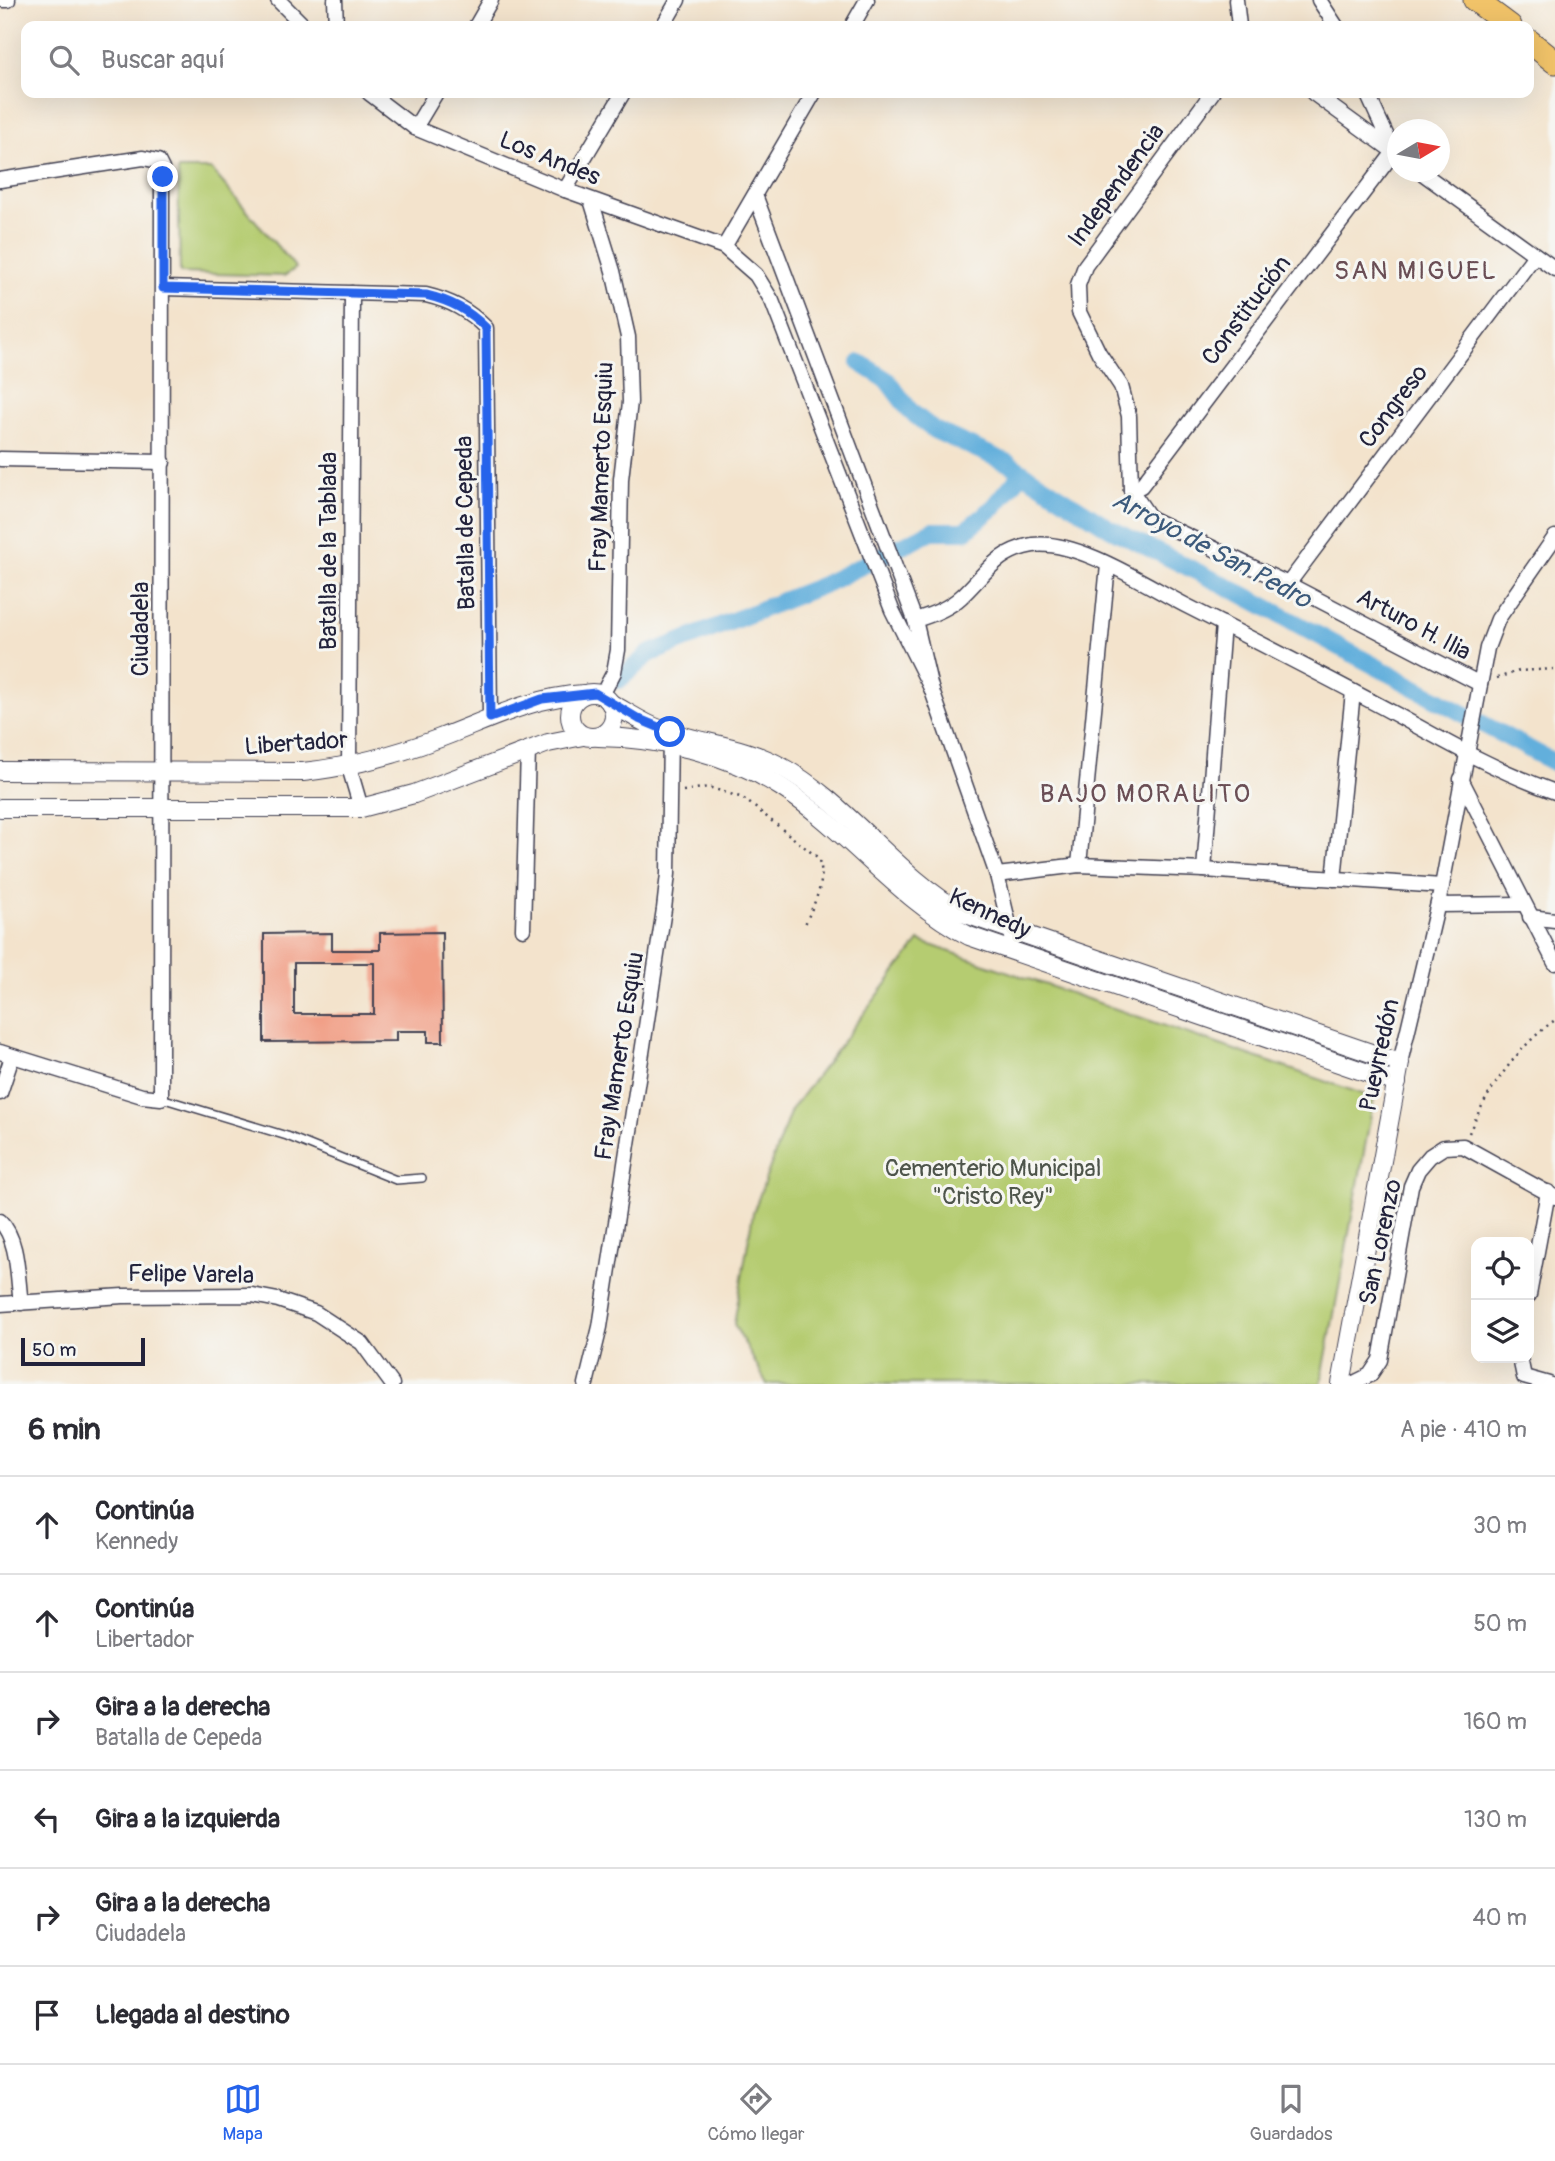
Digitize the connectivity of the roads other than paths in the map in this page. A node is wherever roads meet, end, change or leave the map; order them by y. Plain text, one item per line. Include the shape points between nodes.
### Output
1 (278, 0) edge
2 (335, 0) edge
3 (491, 0) edge
4 (678, 0) edge
5 (867, 0) edge
6 (1236, 0) edge
7 (1319, 0) edge
8 (1475, 0) edge
9 (299, 21) edge
10 (336, 21) edge
11 (479, 21) edge
12 (666, 21) edge
13 (855, 21) edge
14 (1238, 21) edge
15 (1333, 21) edge
16 (1503, 21) edge
17 (1534, 45) edge
18 (1555, 62) edge
19 (376, 98) edge
20 (433, 98) edge
21 (620, 98) edge
22 (811, 98) edge
23 (1208, 98) edge
24 (1320, 98) edge
25 (1369, 98) edge
26 (415, 128) junction
27 (1387, 135) edge
28 (1387, 147) edge
29 (1387, 166) edge
30 (0, 180) edge
31 (1434, 182) edge
32 (565, 190) junction
33 (755, 195) junction
34 (591, 200) junction
35 (724, 247) junction
36 (1535, 254) junction
37 (1555, 269) edge
38 (163, 288) junction
39 (352, 293) junction
40 (0, 459) edge
41 (163, 462) junction
42 (1131, 490) junction
43 (1555, 537) edge
44 (1108, 565) junction
45 (1288, 584) junction
46 (915, 620) junction
47 (1223, 624) junction
48 (1480, 684) junction
49 (931, 688) junction
50 (1353, 692) junction
51 (599, 697) junction
52 (490, 718) junction
53 (591, 736) junction
54 (670, 738) junction
55 (528, 750) junction
56 (1467, 755) junction
57 (349, 767) junction
58 (0, 771) edge
59 (162, 771) junction
60 (1461, 779) junction
61 (1555, 792) edge
62 (0, 808) edge
63 (162, 808) junction
64 (361, 808) junction
65 (1079, 865) junction
66 (1203, 870) junction
67 (997, 875) junction
68 (1334, 879) junction
69 (1442, 886) junction
70 (1438, 905) junction
71 (1526, 910) junction
72 (1555, 920) edge
73 (523, 929) dead end
74 (1012, 930) junction
75 (1013, 953) junction
76 (1555, 962) edge
77 (6, 1054) edge
78 (1400, 1063) junction
79 (1397, 1083) junction
80 (0, 1093) edge
81 (161, 1098) junction
82 (422, 1178) dead end
83 (1551, 1194) edge
84 (0, 1221) edge
85 (1534, 1272) edge
86 (21, 1303) junction
87 (0, 1304) edge
88 (1521, 1363) edge
89 (393, 1384) edge
90 (586, 1384) edge
91 (1341, 1384) edge
92 (1352, 1384) edge
93 (1549, 1384) edge

1 - 9 street
2 - 10 street
3 - 11 street
4 - 12 street
5 - 13 street
6 - 14 street
7 - 15 street
8 - 16 highway
17 - 18 highway
19 - 26 street, Los Andes
20 - 26 street
21 - 32 street
22 - 33 street
23 - 42 street, Independencia via 1086,266 1078,285 1079,312 1121,386 1129,416
24 - 28 street
25 - 27 street
26 - 32 street, Los Andes
29 - 42 street, Constitución via 1141,486
30 - 38 street, Ciudadela via 143,158 158,161 163,177
31 - 36 street
32 - 34 street, Los Andes
33 - 35 street
33 - 46 street
34 - 35 street, Los Andes
34 - 51 street, Fray Mamerto Esquiu via 628,337 630,402 621,479 618,650 614,672
35 - 49 street via 755,275 772,301 892,610
36 - 37 street
36 - 45 street, Congreso
38 - 39 street
38 - 41 street, Ciudadela
39 - 52 street, Batalla de Cepeda via 426,295 446,300 471,313 486,328
39 - 57 street, Batalla de la Tablada
40 - 41 street
41 - 59 street, Ciudadela
42 - 45 street, Arturo H. Ilia via 1150,518
43 - 48 street via 1498,619
44 - 46 street via 1064,548 1033,545 1002,556 952,604
44 - 47 street
44 - 65 street
45 - 48 street, Arturo H. Ilia
46 - 49 street
47 - 50 street
47 - 66 street
48 - 56 street, Pueyrredón
49 - 67 street
50 - 56 street
50 - 68 street
51 - 52 street, Libertador via 542,699
51 - 53 street via 614,721 605,733
51 - 53 street via 576,699 569,712 572,726
51 - 54 street, Kennedy
52 - 57 street, Libertador
53 - 54 street, Kennedy
53 - 55 street
54 - 74 street, Kennedy via 740,750 780,766 807,784 940,900
54 - 75 street, Kennedy via 784,789 933,915 969,936
54 - 90 street, Fray Mamerto Esquiu via 664,909 600,1327
55 - 64 street via 414,794
55 - 73 street
56 - 60 street, Pueyrredón
56 - 61 street
57 - 59 street, Libertador via 303,772
57 - 64 street, Batalla de la Tablada
58 - 59 street, Libertador
59 - 63 street, Ciudadela
60 - 69 street, Pueyrredón
60 - 71 street
62 - 63 street
63 - 64 street
63 - 81 street, Ciudadela
65 - 66 street
65 - 67 street
66 - 68 street
67 - 74 street
68 - 69 street
69 - 70 street, Pueyrredón
70 - 71 street
70 - 78 street, Pueyrredón
71 - 72 street
71 - 76 street
74 - 75 street
74 - 78 street, Kennedy
75 - 79 street, Kennedy
77 - 80 street
77 - 81 street
78 - 79 street, Pueyrredón
79 - 91 street, Pueyrredón
81 - 82 lane via 287,1136 396,1180
83 - 85 street
83 - 92 street, San Lorenzo via 1463,1146 1444,1147 1430,1156 1411,1186 1380,1360 1370,1375
84 - 86 street via 7,1228 14,1254
86 - 87 street, Felipe Varela
86 - 89 street, Felipe Varela via 136,1296 252,1295 278,1300 316,1313 362,1343
88 - 93 street via 1524,1377

